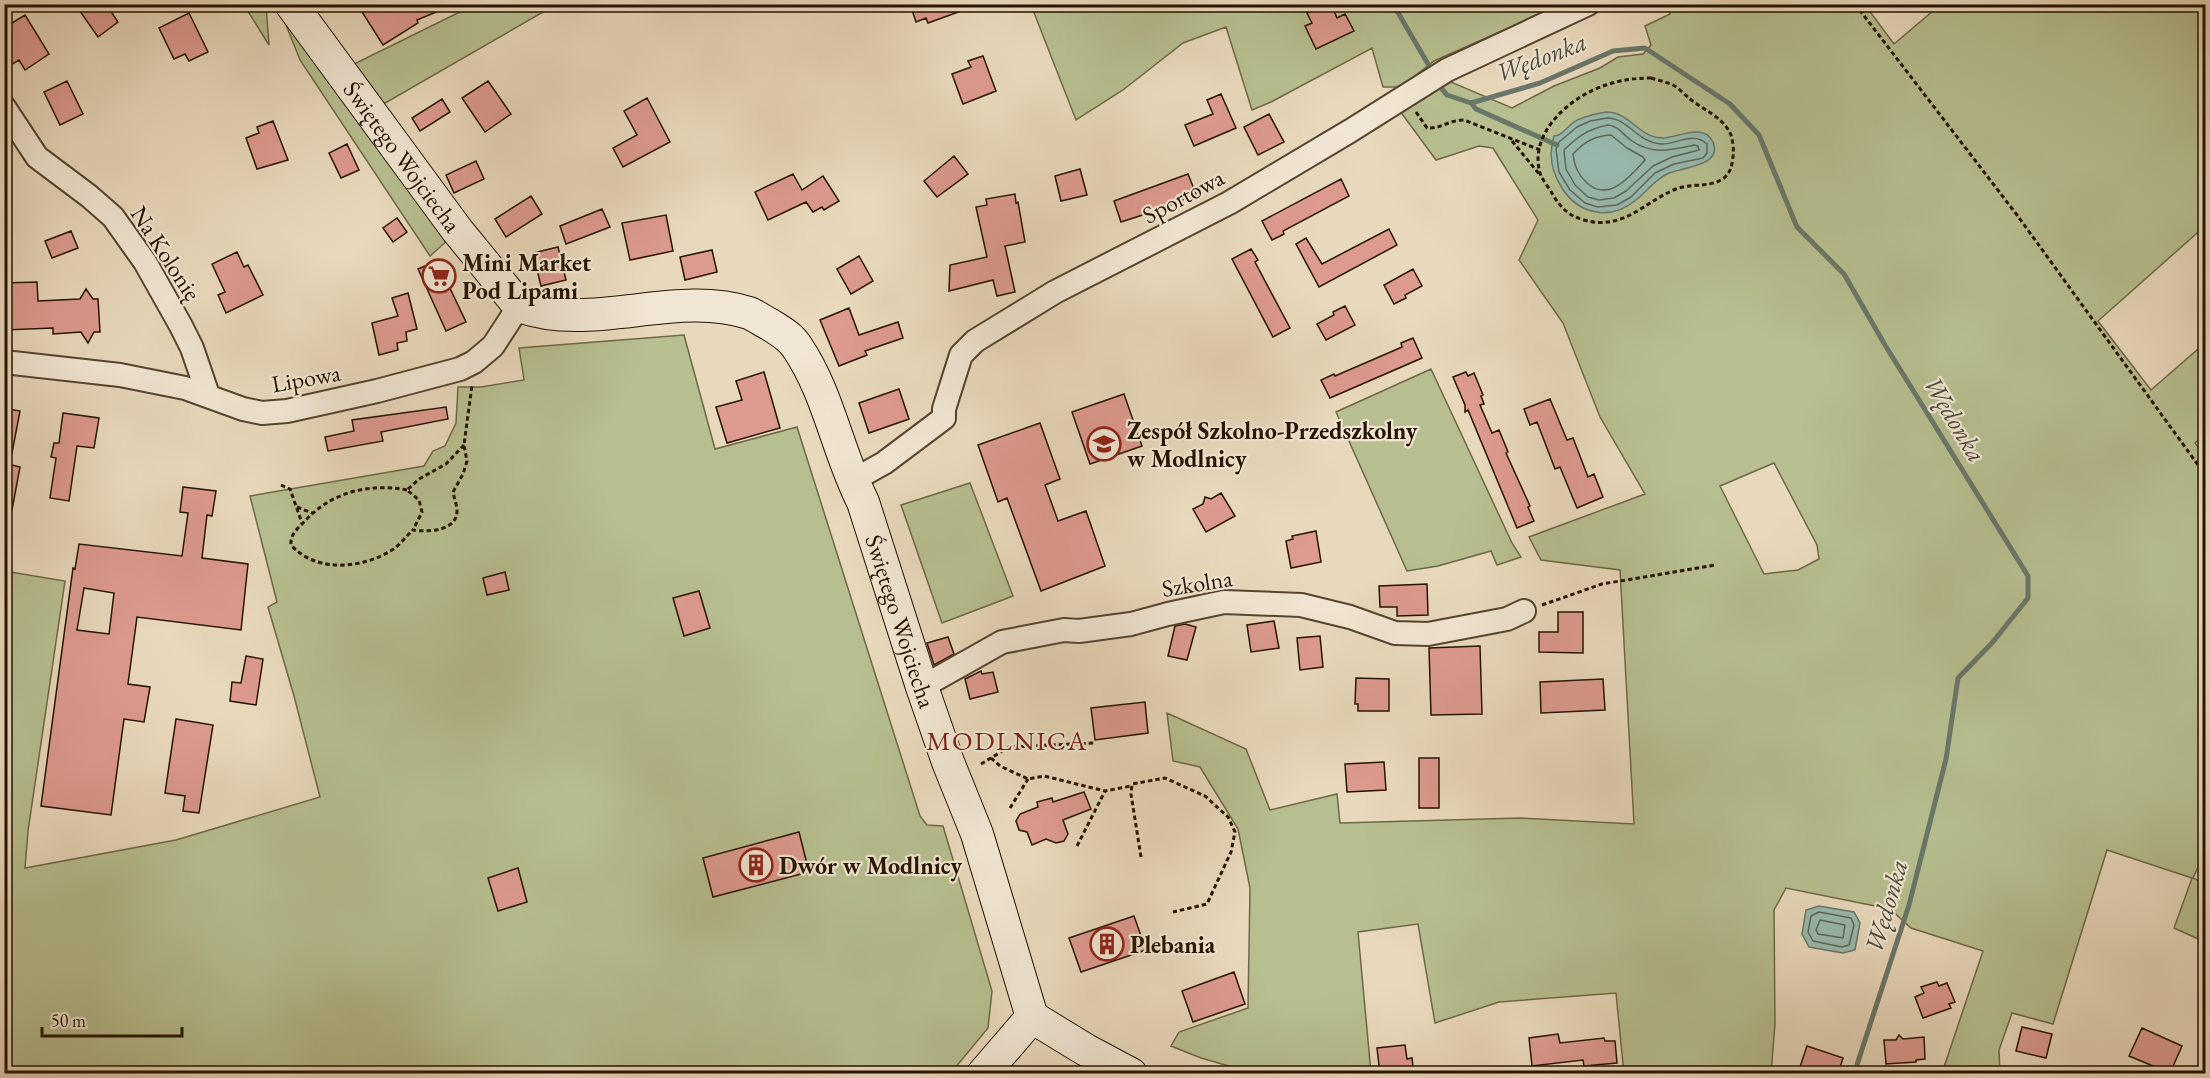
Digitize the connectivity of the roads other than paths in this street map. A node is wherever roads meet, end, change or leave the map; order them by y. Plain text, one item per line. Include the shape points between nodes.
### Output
1 (291, 4) edge
2 (1588, 4) edge
3 (4, 107) edge
4 (519, 306) junction
5 (4, 362) edge
6 (208, 395) junction
7 (852, 480) junction
8 (1524, 611) road end
9 (922, 687) junction
10 (1032, 1017) junction
11 (983, 1074) edge
12 (1131, 1074) edge

1 - 4 street, Świętego Wojciecha via 453,225
2 - 7 street, Sportowa via 1447,70 1229,203 1055,292 975,341 961,355 944,418 884,463
3 - 6 street, Na Kolonię via 37,157 112,217 145,262 192,348
4 - 6 street, Lipowa via 493,346 474,362 429,379 262,413
4 - 7 street, Świętego Wojciecha via 588,315 679,306 751,314 787,335 796,345 820,389
5 - 6 street, Lipowa via 120,375
7 - 9 street, Świętego Wojciecha
8 - 9 street, Szkolna via 1507,619 1428,634 1395,633 1301,605 1224,602 1131,624 1079,632 1064,630 1002,642
9 - 10 street, Świętego Wojciecha via 977,834
10 - 11 street
10 - 12 street

